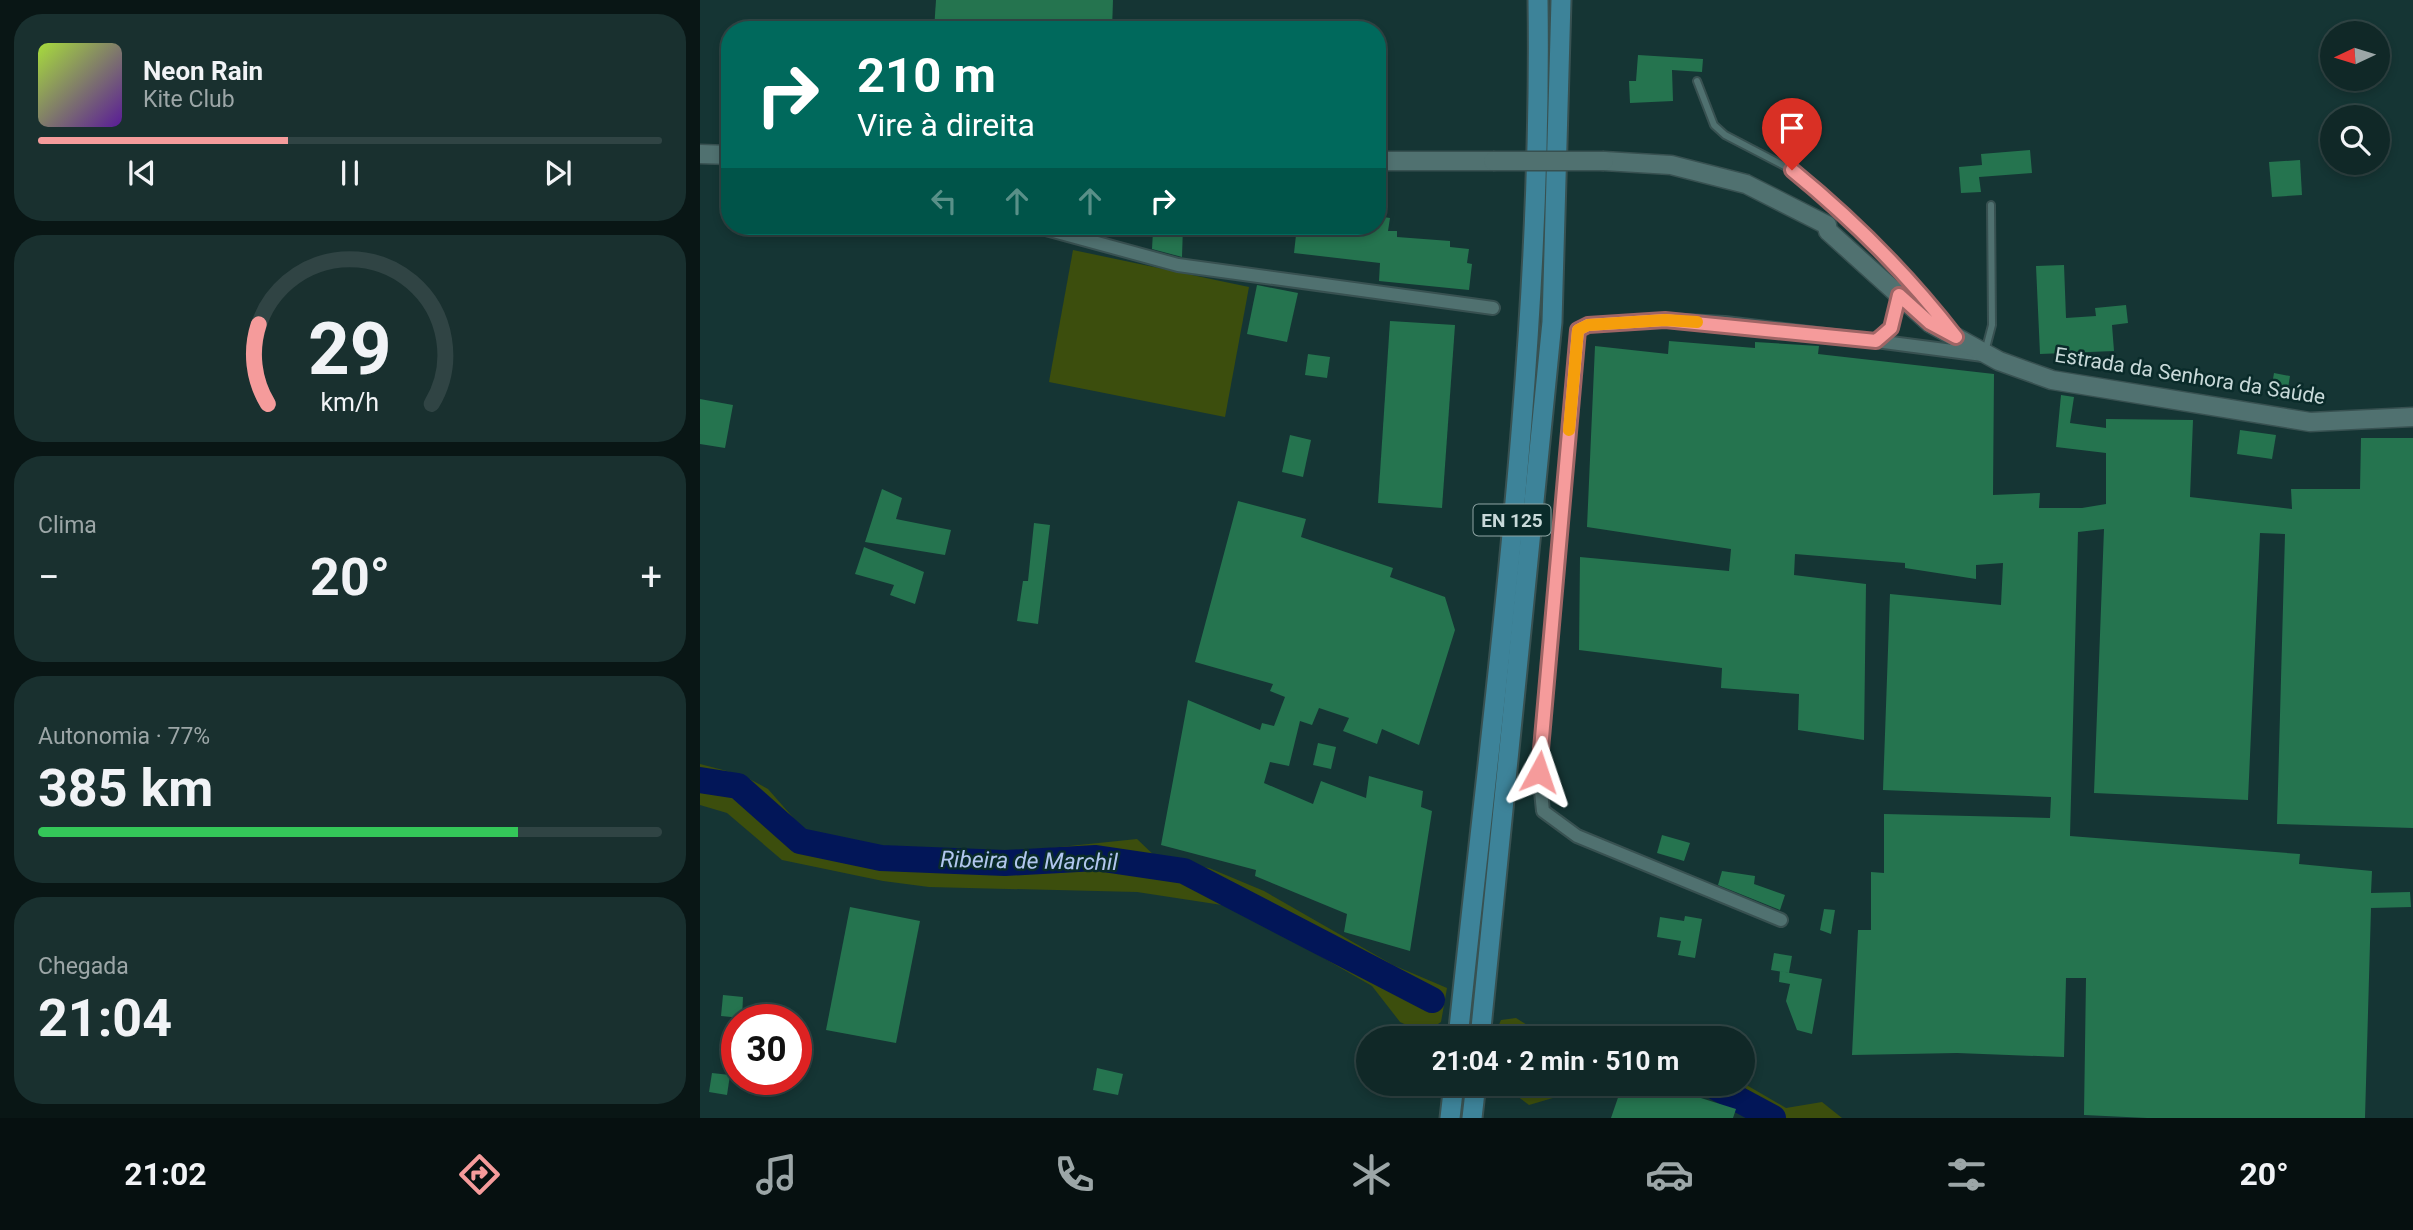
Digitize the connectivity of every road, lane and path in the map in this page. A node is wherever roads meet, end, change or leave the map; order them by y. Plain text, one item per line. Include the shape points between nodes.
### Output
1 (1538, 0) edge
2 (1561, 0) edge
3 (1697, 81) dead end
4 (700, 154) edge
5 (721, 155) edge
6 (1386, 161) edge
7 (1991, 205) dead end
8 (1068, 235) edge
9 (1899, 295) junction
10 (1493, 308) dead end
11 (1956, 337) junction
12 (1876, 341) junction
13 (1987, 354) junction
14 (2413, 417) edge
15 (1781, 920) dead end
16 (1459, 1026) edge
17 (1481, 1026) edge
18 (1453, 1096) edge
19 (1475, 1096) edge
20 (1450, 1118) edge
21 (1472, 1118) edge

1 - 16 main road, EN 125 via 1537,149 1527,350
2 - 17 main road, EN 125 via 1551,334
3 - 11 lane via 1714,125 1792,170 1836,206
4 - 5 street
6 - 9 street, Estrada da Senhora da Saúde, bridge via 1671,165 1745,184 1827,225 1828,231
7 - 13 lane via 1992,325
8 - 10 street via 1178,265
9 - 11 street, Estrada da Senhora da Saúde via 1930,323
9 - 12 street via 1891,328
11 - 13 street, Estrada da Senhora da Saúde
12 - 13 street
12 - 15 street via 1665,320 1588,325 1578,330 1539,772 1543,811 1577,836
13 - 14 street, Estrada da Senhora da Saúde via 2052,380 2310,422
18 - 20 main road
19 - 21 main road

